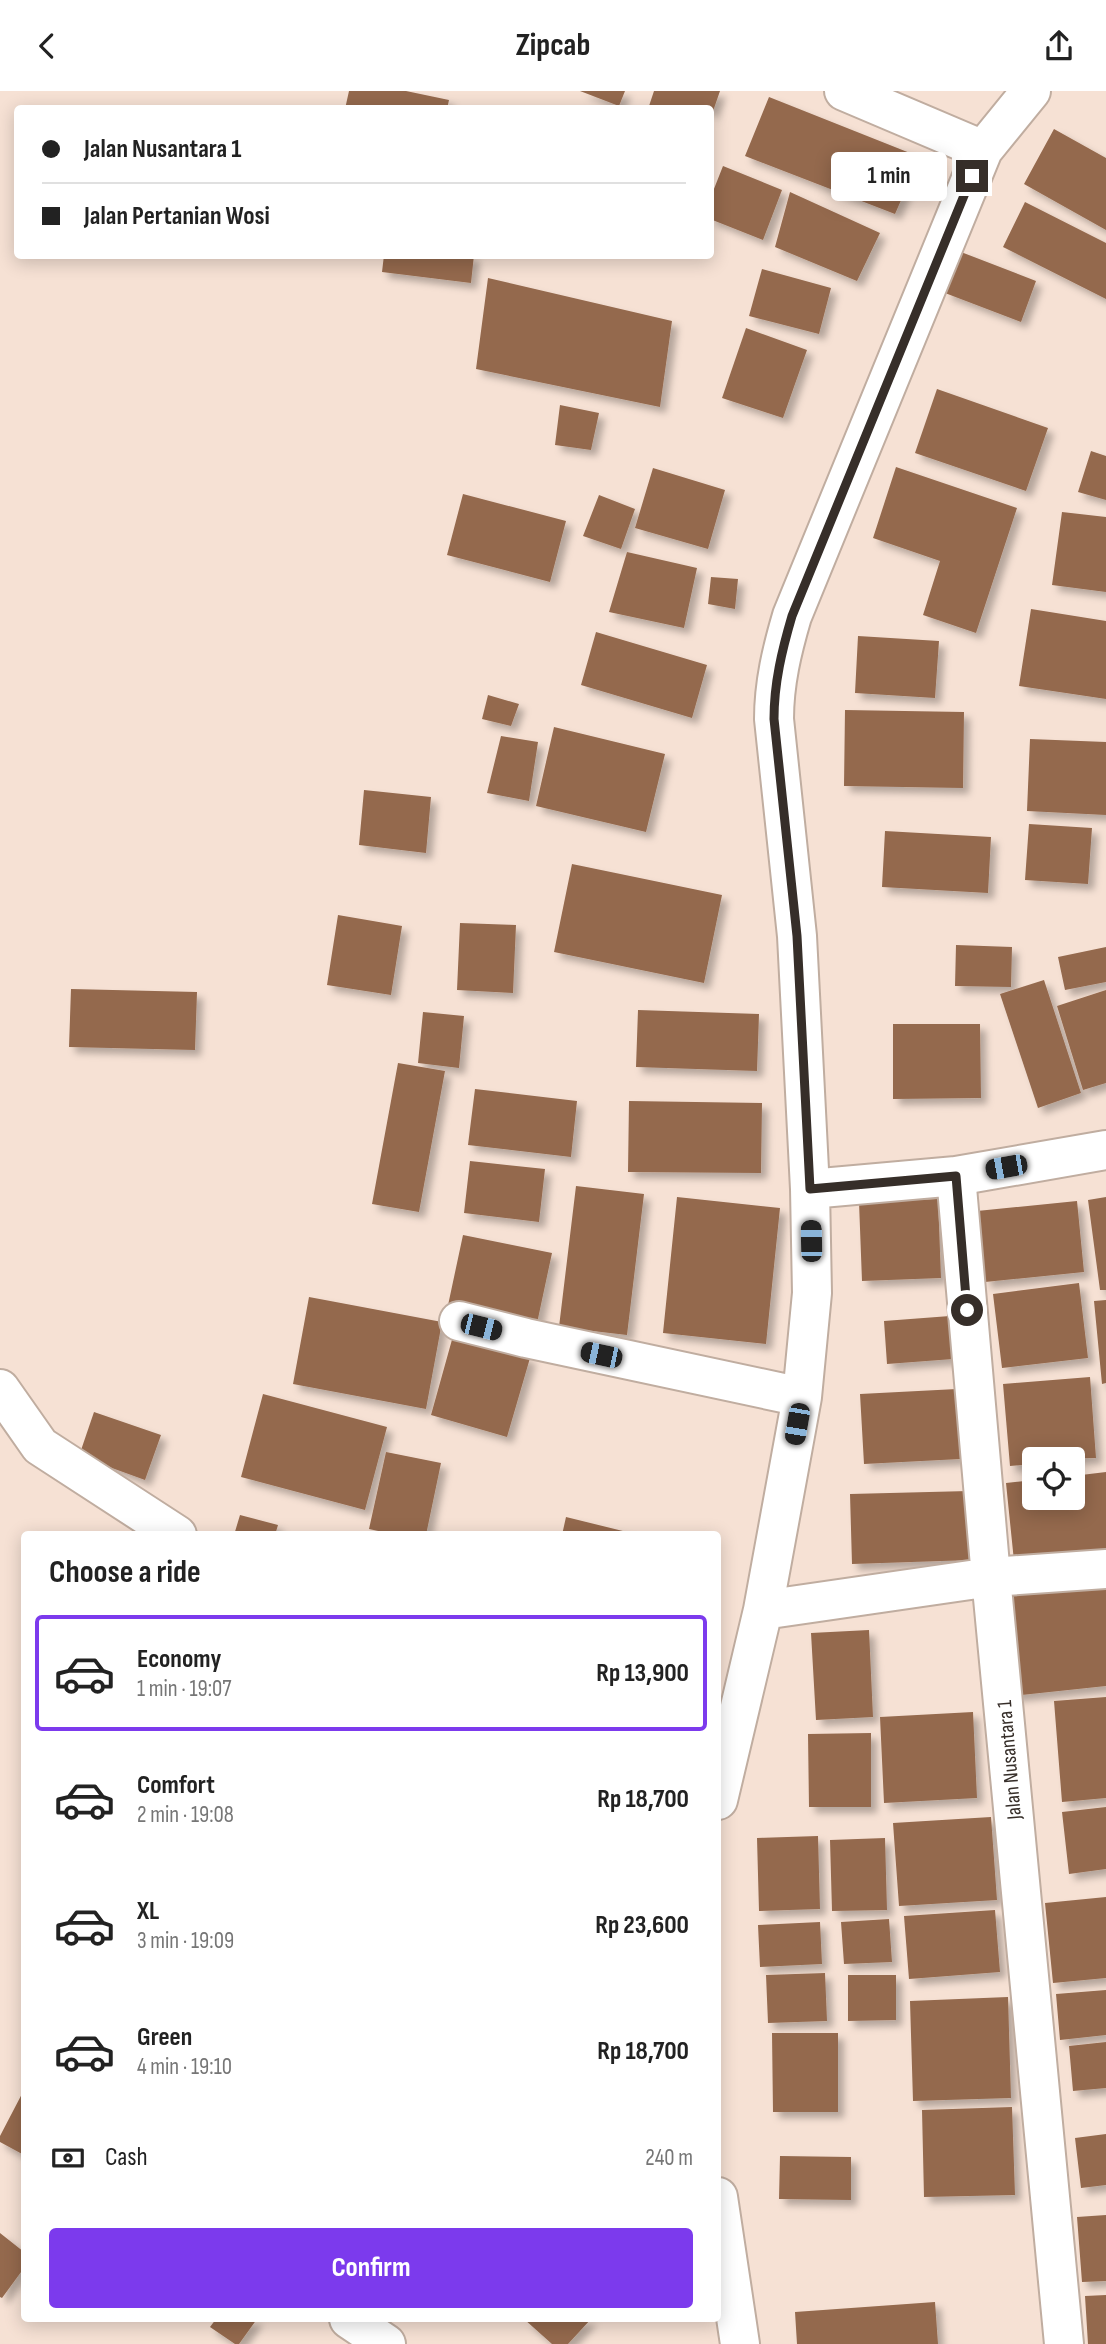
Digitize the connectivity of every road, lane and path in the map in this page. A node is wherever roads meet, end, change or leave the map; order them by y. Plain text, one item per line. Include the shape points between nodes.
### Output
1 (845, 91) edge
2 (1031, 91) edge
3 (983, 150) junction
4 (1106, 1150) edge
5 (956, 1176) junction
6 (810, 1189) junction
7 (458, 1321) dead end
8 (0, 1389) edge
9 (802, 1397) junction
10 (171, 1531) edge
11 (1106, 1569) edge
12 (991, 1577) junction
13 (763, 1610) junction
14 (734, 1655) edge
15 (721, 1773) edge
16 (721, 2217) edge
17 (353, 2322) edge
18 (386, 2344) edge
19 (740, 2344) edge
20 (1064, 2344) edge

1 - 3 street
2 - 3 street
3 - 6 street via 792,616 774,693 797,936
4 - 5 street
5 - 6 street
5 - 12 street, Jalan Nusantara 1
6 - 9 street via 812,1293
7 - 9 street
8 - 10 street via 40,1446
9 - 13 street
11 - 12 street
12 - 13 street
12 - 20 street, Jalan Nusantara 1
13 - 14 street
14 - 15 street
16 - 19 street
17 - 18 street

